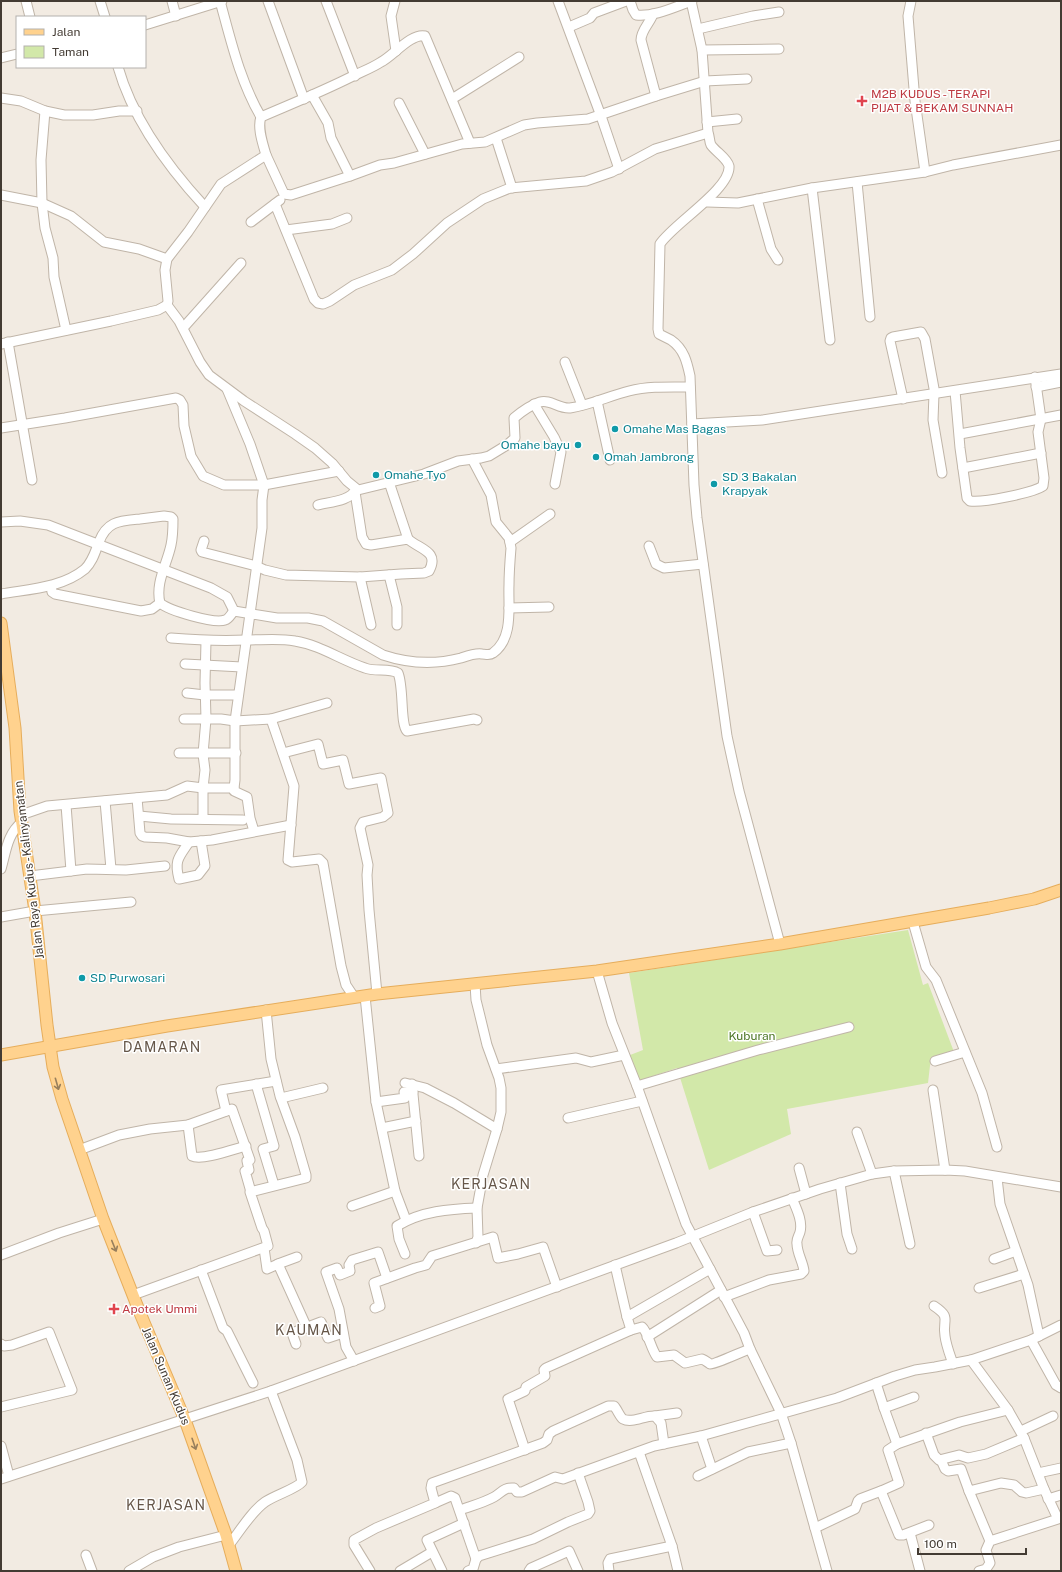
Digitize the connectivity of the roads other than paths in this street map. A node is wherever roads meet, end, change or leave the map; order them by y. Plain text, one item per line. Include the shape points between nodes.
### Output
1 (26, 1) edge
2 (100, 1) edge
3 (172, 1) edge
4 (221, 1) edge
5 (268, 1) edge
6 (326, 1) edge
7 (394, 1) edge
8 (558, 1) edge
9 (626, 1) edge
10 (630, 1) edge
11 (692, 1) edge
12 (911, 1) edge
13 (779, 12) dead end
14 (653, 14) junction
15 (30, 16) edge
16 (105, 16) edge
17 (176, 16) junction
18 (146, 25) edge
19 (569, 27) junction
20 (698, 29) junction
21 (779, 49) dead end
22 (702, 50) junction
23 (396, 51) junction
24 (16, 54) edge
25 (519, 57) dead end
26 (1, 58) edge
27 (118, 68) edge
28 (354, 76) junction
29 (747, 79) dead end
30 (705, 81) junction
31 (656, 96) junction
32 (308, 97) junction
33 (1, 98) edge
34 (452, 99) junction
35 (399, 103) dead end
36 (45, 111) junction
37 (137, 111) junction
38 (601, 116) junction
39 (261, 117) junction
40 (737, 119) dead end
41 (707, 122) junction
42 (708, 133) junction
43 (496, 138) junction
44 (470, 143) junction
45 (1061, 145) edge
46 (425, 154) junction
47 (266, 155) junction
48 (619, 168) junction
49 (925, 172) junction
50 (350, 176) junction
51 (857, 182) junction
52 (512, 188) junction
53 (812, 188) junction
54 (1, 195) edge
55 (285, 195) junction
56 (757, 199) junction
57 (707, 202) junction
58 (42, 204) junction
59 (275, 204) junction
60 (205, 207) junction
61 (347, 218) dead end
62 (251, 222) dead end
63 (286, 230) junction
64 (167, 259) junction
65 (778, 260) dead end
66 (241, 263) dead end
67 (167, 305) junction
68 (870, 317) dead end
69 (183, 328) junction
70 (66, 330) junction
71 (830, 340) dead end
72 (5, 343) edge
73 (565, 362) dead end
74 (1061, 374) edge
75 (1035, 377) junction
76 (1061, 382) edge
77 (690, 387) junction
78 (1036, 387) junction
79 (227, 388) junction
80 (955, 391) junction
81 (934, 394) junction
82 (903, 399) junction
83 (597, 401) junction
84 (534, 404) junction
85 (582, 405) junction
86 (1061, 415) edge
87 (1041, 418) junction
88 (692, 424) junction
89 (22, 425) junction
90 (1, 428) edge
91 (960, 434) junction
92 (1040, 453) junction
93 (472, 459) junction
94 (610, 460) dead end
95 (963, 468) junction
96 (339, 471) junction
97 (942, 474) dead end
98 (32, 480) dead end
99 (389, 482) junction
100 (555, 484) dead end
101 (264, 485) junction
102 (356, 491) junction
103 (318, 505) dead end
104 (550, 514) dead end
105 (1, 522) edge
106 (408, 539) junction
107 (204, 541) dead end
108 (510, 542) junction
109 (97, 545) junction
110 (649, 546) dead end
111 (703, 564) junction
112 (256, 566) junction
113 (163, 570) junction
114 (389, 575) junction
115 (360, 577) junction
116 (51, 586) junction
117 (1, 594) edge
118 (160, 603) junction
119 (549, 607) dead end
120 (509, 608) junction
121 (234, 611) junction
122 (250, 613) junction
123 (1, 623) edge
124 (371, 624) dead end
125 (397, 625) dead end
126 (170, 638) dead end
127 (246, 640) junction
128 (206, 641) junction
129 (2, 646) edge
130 (185, 664) dead end
131 (205, 666) junction
132 (242, 668) junction
133 (187, 693) dead end
134 (206, 695) junction
135 (238, 695) junction
136 (327, 703) dead end
137 (184, 719) dead end
138 (206, 719) junction
139 (270, 719) junction
140 (477, 720) dead end
141 (235, 721) junction
142 (179, 753) dead end
143 (236, 753) junction
144 (283, 753) junction
145 (203, 754) junction
146 (203, 788) junction
147 (234, 788) junction
148 (137, 798) junction
149 (105, 801) junction
150 (66, 805) junction
151 (139, 816) junction
152 (22, 818) junction
153 (203, 819) junction
154 (243, 820) dead end
155 (291, 825) junction
156 (254, 831) junction
157 (201, 841) junction
158 (189, 842) junction
159 (165, 866) dead end
160 (111, 869) junction
161 (1, 870) edge
162 (71, 871) junction
163 (30, 876) junction
164 (1061, 890) edge
165 (131, 902) dead end
166 (35, 911) junction
167 (1, 917) edge
168 (913, 922) junction
169 (780, 944) junction
170 (597, 971) junction
171 (475, 984) junction
172 (377, 994) junction
173 (365, 996) junction
174 (354, 997) junction
175 (266, 1010) junction
176 (849, 1027) dead end
177 (49, 1045) junction
178 (965, 1052) junction
179 (624, 1054) junction
180 (1, 1055) edge
181 (935, 1061) dead end
182 (496, 1069) junction
183 (276, 1081) junction
184 (256, 1084) junction
185 (410, 1086) junction
186 (637, 1086) junction
187 (323, 1088) dead end
188 (933, 1090) dead end
189 (281, 1098) junction
190 (642, 1101) junction
191 (376, 1102) junction
192 (226, 1111) junction
193 (568, 1118) dead end
194 (416, 1121) junction
195 (188, 1125) junction
196 (382, 1128) junction
197 (497, 1129) junction
198 (857, 1132) dead end
199 (246, 1146) junction
200 (997, 1146) dead end
201 (79, 1150) junction
202 (420, 1156) dead end
203 (799, 1168) dead end
204 (945, 1170) junction
205 (894, 1171) junction
206 (872, 1174) junction
207 (996, 1178) junction
208 (840, 1183) junction
209 (274, 1185) junction
210 (1061, 1187) edge
211 (396, 1191) junction
212 (251, 1192) junction
213 (806, 1194) junction
214 (792, 1198) junction
215 (352, 1206) dead end
216 (477, 1208) junction
217 (753, 1212) junction
218 (103, 1219) junction
219 (406, 1220) junction
220 (692, 1236) junction
221 (476, 1243) junction
222 (910, 1244) dead end
223 (264, 1248) junction
224 (852, 1249) dead end
225 (777, 1250) dead end
226 (1016, 1251) junction
227 (405, 1254) dead end
228 (1, 1255) edge
229 (297, 1257) dead end
230 (994, 1259) dead end
231 (278, 1264) junction
232 (615, 1265) junction
233 (710, 1269) junction
234 (201, 1270) junction
235 (1024, 1274) junction
236 (387, 1278) junction
237 (557, 1287) junction
238 (979, 1288) dead end
239 (722, 1293) junction
240 (133, 1295) junction
241 (934, 1306) dead end
242 (374, 1308) dead end
243 (627, 1316) junction
244 (1061, 1325) edge
245 (307, 1328) junction
246 (631, 1330) junction
247 (343, 1333) junction
248 (647, 1337) junction
249 (1035, 1338) junction
250 (1, 1344) edge
251 (296, 1344) dead end
252 (750, 1349) junction
253 (971, 1360) junction
254 (354, 1361) junction
255 (953, 1364) junction
256 (253, 1383) dead end
257 (876, 1384) junction
258 (1061, 1388) edge
259 (271, 1391) junction
260 (914, 1397) dead end
261 (1, 1407) edge
262 (884, 1408) junction
263 (1008, 1410) junction
264 (676, 1413) dead end
265 (781, 1413) junction
266 (655, 1416) junction
267 (1053, 1416) dead end
268 (185, 1420) junction
269 (926, 1433) junction
270 (1022, 1434) junction
271 (701, 1436) junction
272 (791, 1442) junction
273 (664, 1444) junction
274 (897, 1444) junction
275 (1, 1446) edge
276 (525, 1450) junction
277 (639, 1452) junction
278 (941, 1460) junction
279 (1061, 1468) edge
280 (712, 1469) junction
281 (578, 1473) junction
282 (1038, 1473) junction
283 (698, 1476) dead end
284 (5, 1477) edge
285 (1044, 1489) junction
286 (969, 1490) junction
287 (880, 1492) junction
288 (1061, 1495) edge
289 (1048, 1498) junction
290 (435, 1503) junction
291 (460, 1510) junction
292 (1059, 1522) edge
293 (464, 1523) junction
294 (929, 1526) dead end
295 (815, 1528) junction
296 (910, 1533) junction
297 (227, 1540) junction
298 (990, 1541) junction
299 (672, 1546) junction
300 (432, 1552) junction
301 (86, 1555) dead end
302 (476, 1559) junction
303 (989, 1569) edge
304 (92, 1571) edge
305 (129, 1571) edge
306 (236, 1571) edge
307 (370, 1571) edge
308 (400, 1571) edge
309 (442, 1571) edge
310 (468, 1571) edge
311 (529, 1571) edge
312 (578, 1571) edge
313 (609, 1571) edge
314 (678, 1571) edge
315 (827, 1571) edge
316 (920, 1571) edge
317 (979, 1571) edge

1 - 15 street
2 - 16 street
3 - 17 street
4 - 17 street
4 - 39 street via 239,68 251,100
5 - 32 street
6 - 28 street
7 - 23 street via 391,16
8 - 19 street
9 - 19 street via 594,13 590,18
10 - 14 street via 636,15
11 - 14 street
11 - 20 street
12 - 49 street via 908,16 915,101
13 - 20 street
14 - 31 street via 641,40
17 - 18 street
19 - 38 street
20 - 22 street
21 - 22 street
22 - 30 street
23 - 28 street via 382,62
23 - 34 street via 413,38 425,36
24 - 26 street
25 - 34 street
27 - 37 street via 125,89
28 - 32 street
29 - 30 street
30 - 31 street
30 - 41 street
31 - 38 street
32 - 39 street
32 - 50 street via 328,123 331,138
33 - 36 street via 21,101
34 - 44 street
35 - 46 street
36 - 37 street via 64,115 93,115
36 - 58 street via 41,160
37 - 60 street via 143,126
38 - 43 street via 524,125
38 - 48 street
39 - 47 street via 261,134
40 - 41 street
41 - 42 street
42 - 48 street via 655,149
42 - 57 street via 711,145 729,167 728,174
43 - 44 street
43 - 52 street
44 - 46 street
45 - 49 street
46 - 50 street via 380,165
47 - 55 street
47 - 60 street via 221,184
48 - 52 street via 586,181
49 - 51 street
50 - 55 street
51 - 53 street
51 - 68 street
52 - 63 street via 483,198 447,223 392,270 354,285 323,304 314,299
53 - 56 street
53 - 71 street
54 - 58 street
55 - 59 street
56 - 57 street via 732,203
56 - 65 street via 771,249
57 - 77 street via 679,224 660,244 658,329 660,334 670,340 683,354 690,376
58 - 64 street via 70,216 104,242 139,248
58 - 70 street
59 - 62 street
59 - 63 street
60 - 64 street
61 - 63 street via 332,224
64 - 67 street
66 - 69 street
67 - 69 street
67 - 70 street via 158,310
69 - 79 street via 206,372
70 - 72 street
72 - 89 street
73 - 85 street
74 - 75 street
75 - 78 street
75 - 80 street
76 - 78 street
77 - 83 street via 641,388
77 - 88 street
78 - 87 street
79 - 96 street via 315,448
79 - 101 street
80 - 81 street
80 - 91 street
81 - 82 street
81 - 82 street via 921,332 893,337 890,341
81 - 97 street via 933,420
82 - 88 street via 762,420
83 - 85 street
83 - 94 street
84 - 85 street via 546,401 565,408
84 - 93 street via 514,418 512,441 489,456
84 - 100 street via 561,452
86 - 87 street
87 - 91 street
87 - 92 street via 1038,432
88 - 111 street via 695,498
89 - 90 street
89 - 98 street
89 - 101 street via 176,398 183,405 184,426 191,456 203,476 224,485
91 - 95 street
92 - 95 street
92 - 95 street via 1044,478 1042,486 1012,496 970,501 967,498
93 - 99 street
93 - 108 street via 491,495 496,522
96 - 101 street
96 - 102 street
99 - 102 street
99 - 106 street
101 - 112 street via 261,540
102 - 103 street via 338,500
102 - 106 street via 362,537 366,544
104 - 108 street
105 - 109 street via 20,521 48,525
106 - 114 street via 428,551 432,561 429,571
107 - 112 street via 202,552
108 - 120 street
109 - 113 street
109 - 113 street via 102,532 122,520 171,517 171,544
109 - 116 street via 92,560 85,569
110 - 111 street via 656,564 664,568
111 - 169 street via 729,743 739,791
112 - 115 street via 286,575
112 - 122 street
113 - 118 street via 159,590
113 - 121 street via 222,594 227,597
114 - 115 street
114 - 125 street via 397,607
115 - 124 street
116 - 117 street
116 - 118 street via 55,594 126,609 152,610
118 - 121 street via 194,617 220,621 228,618
119 - 120 street
120 - 122 street via 503,642 493,653 488,656 470,655 430,663 406,662 383,655 323,621 308,618 277,618
121 - 122 street
122 - 127 street
123 - 129 main road, Jalan Raya Kudus - Kalinyamatan
126 - 128 street
127 - 128 street
127 - 132 street
127 - 140 street via 294,640 316,646 371,670 396,672 399,676 406,731
128 - 131 street
129 - 152 main road, Jalan Raya Kudus - Kalinyamatan via 15,728
130 - 131 street
131 - 132 street
131 - 134 street
132 - 135 street
133 - 134 street
134 - 135 street
134 - 138 street
135 - 141 street
136 - 139 street
137 - 138 street
138 - 141 street
138 - 145 street
139 - 141 street
139 - 144 street
141 - 143 street
142 - 145 street
143 - 145 street
143 - 147 street
144 - 155 street via 294,786
144 - 172 street via 318,744 323,764 343,760 349,784 381,778 388,813 383,817 363,822 360,828 368,865 369,910
145 - 146 street
146 - 147 street
146 - 148 street via 187,786 167,795
146 - 153 street
147 - 156 street via 234,791 247,797
148 - 149 street
148 - 151 street
149 - 150 street
149 - 160 street
150 - 152 street via 47,806
150 - 162 street
151 - 153 street
151 - 158 street via 142,836
152 - 161 street via 10,837
152 - 163 main road, Jalan Raya Kudus - Kalinyamatan
153 - 154 street
155 - 156 street
155 - 174 street via 288,861 319,859 323,863 341,966 346,985
156 - 157 street
157 - 158 street
157 - 158 street via 205,866 198,875 179,879 177,859
159 - 160 street
160 - 162 street
162 - 163 street
163 - 166 main road, Jalan Raya Kudus - Kalinyamatan
164 - 168 main road via 1034,899
165 - 166 street
166 - 167 street
166 - 177 main road, Jalan Raya Kudus - Kalinyamatan
168 - 169 main road
168 - 178 street via 926,967 936,980
169 - 170 main road
170 - 171 main road
170 - 179 street
171 - 172 main road
171 - 182 street via 476,1000 487,1045
172 - 173 main road
173 - 174 main road
173 - 191 street
174 - 175 main road
175 - 177 main road
175 - 183 street
176 - 186 street via 758,1050
177 - 180 main road
177 -> 201 main road, Jalan Sunan Kudus via 58,1088
178 - 181 street
178 - 200 street via 982,1093
179 - 182 street via 591,1062 576,1058
179 - 186 street
182 - 197 street via 501,1088 501,1112
183 - 184 street
183 - 189 street
184 - 192 street via 221,1090
184 - 209 street via 274,1146 264,1149
185 - 191 street via 404,1092 405,1098
185 - 194 street
185 - 197 street via 425,1088
186 - 190 street
187 - 189 street
188 - 204 street
189 - 209 street via 306,1177
190 - 193 street
190 - 220 street
191 - 196 street
192 - 195 street
192 - 199 street via 232,1109
194 - 196 street
194 - 202 street
195 - 199 street via 194,1157
195 - 201 street via 119,1135
196 - 211 street
197 - 216 street via 483,1175
198 - 206 street
199 - 212 street via 250,1160 247,1161 248,1170 245,1171
201 - 218 main road, Jalan Sunan Kudus
203 - 213 street
204 - 205 street
204 - 207 street via 965,1171
205 - 206 street
205 - 222 street
206 - 208 street
207 - 210 street
207 - 226 street via 1000,1204
208 - 213 street
208 - 224 street via 847,1234
209 - 212 street
211 - 215 street
211 - 219 street
212 - 223 street via 268,1244
213 - 214 street
214 - 217 street
214 - 239 street via 799,1215 800,1232 796,1240 804,1271 801,1274
216 - 219 street via 441,1210
216 - 221 street
217 - 220 street
217 - 225 street via 767,1251
218 - 228 street
218 -> 240 main road, Jalan Sunan Kudus
219 - 227 street via 397,1226
220 - 232 street
220 - 233 street
221 - 236 street via 432,1256 426,1265
221 - 237 street via 494,1237 498,1258 543,1246
223 - 231 street via 267,1269
223 - 234 street
226 - 230 street
226 - 235 street
229 - 231 street
231 - 245 street
232 - 237 street
232 - 243 street
233 - 239 street
233 - 243 street
234 - 240 street
234 - 256 street via 223,1328 227,1331
235 - 238 street
235 - 249 street via 1028,1285
236 - 242 street via 374,1284 380,1306
236 - 247 street via 378,1252 352,1260 349,1265 350,1271 340,1275 337,1268 324,1268 339,1309
237 - 254 street
239 - 248 street
239 - 252 street
240 - 268 main road, Jalan Sunan Kudus
241 - 255 street via 942,1311 945,1318 945,1335
243 - 246 street
244 - 249 street
245 - 247 street via 321,1322 328,1338
245 - 251 street via 292,1333
246 - 248 street via 642,1327
246 - 276 street via 546,1368 542,1379 508,1399
247 - 254 street via 346,1347
248 - 252 street via 657,1357 674,1355 684,1363 702,1359 711,1364 718,1363
249 - 253 street
249 - 258 street via 1056,1386
250 - 261 street via 12,1346 49,1332 72,1390
252 - 265 street
253 - 255 street
253 - 263 street
254 - 259 street
255 - 257 street via 915,1370
257 - 262 street
257 - 265 street via 838,1398
259 - 268 street
259 - 297 street via 302,1482 265,1502
260 - 262 street
262 - 274 street
263 - 269 street
263 - 270 street
264 - 266 street
265 - 271 street
265 - 272 street
266 - 273 street via 661,1423
266 - 276 street via 624,1419 612,1405 553,1431 549,1434 548,1440
267 - 270 street
268 - 284 street
268 -> 297 main road, Jalan Sunan Kudus
269 - 274 street
269 - 278 street via 936,1458
270 - 278 street via 986,1454 968,1458 959,1455
270 - 282 street
271 - 273 street
271 - 280 street
272 - 280 street via 748,1452
272 - 295 street
273 - 277 street
274 - 287 street via 888,1450 899,1483
275 - 284 street
276 - 290 street via 432,1483
277 - 281 street
277 - 299 street
278 - 286 street via 948,1472 962,1470
279 - 282 street
280 - 283 street
281 - 291 street via 562,1479 556,1477 522,1492 517,1492 514,1488 502,1490 493,1497
281 - 302 street via 588,1502 588,1514 533,1539
282 - 285 street
285 - 286 street via 1026,1493 1014,1485 1001,1483
285 - 289 street
286 - 298 street
287 - 295 street via 860,1499 855,1509
287 - 296 street via 899,1535
288 - 289 street
289 - 292 street
290 - 291 street via 454,1496
290 - 307 street via 354,1540 354,1545
291 - 293 street
292 - 298 street
293 - 300 street via 428,1538 426,1541
293 - 302 street
294 - 296 street
295 - 315 street
296 - 316 street
297 - 305 street via 179,1547 153,1557
297 - 306 main road, Jalan Sunan Kudus
298 - 303 street via 986,1550
299 - 313 street via 610,1559
299 - 314 street
300 - 308 street
300 - 309 street
301 - 304 street
302 - 310 street via 473,1569
303 - 317 street
311 - 312 street via 569,1551

